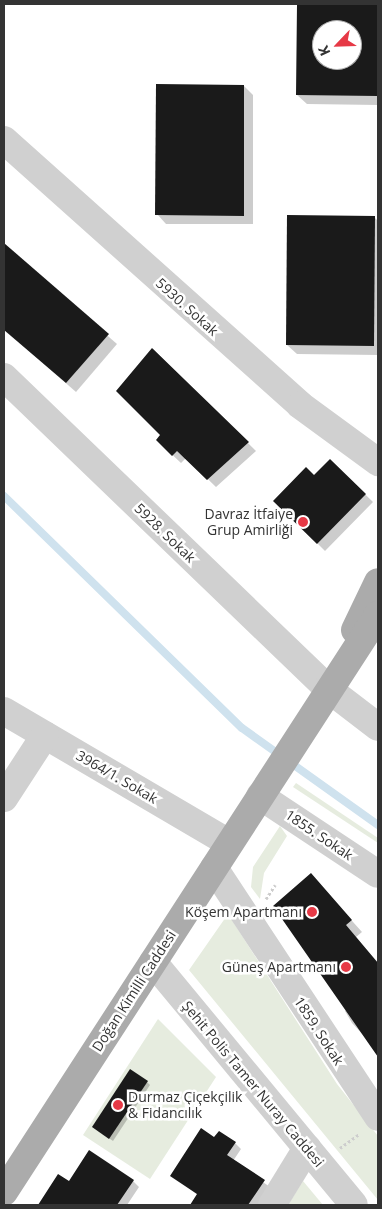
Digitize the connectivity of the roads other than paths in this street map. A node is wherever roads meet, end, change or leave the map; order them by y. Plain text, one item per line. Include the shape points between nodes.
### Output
1 (4, 140) edge
2 (4, 378) edge
3 (378, 462) edge
4 (378, 582) edge
5 (378, 615) edge
6 (327, 688) junction
7 (4, 711) edge
8 (378, 727) edge
9 (45, 735) junction
10 (260, 796) junction
11 (4, 798) edge
12 (230, 843) junction
13 (214, 868) junction
14 (378, 874) edge
15 (153, 962) junction
16 (370, 1124) edge
17 (313, 1156) junction
18 (4, 1192) edge
19 (272, 1205) edge
20 (354, 1205) edge

1 - 3 street, 5930. Sokak via 212,330 307,410
2 - 6 street, 5928. Sokak
4 - 6 main road, Doğan Kimilli Caddesi
5 - 6 main road, Doğan Kimilli Caddesi
6 - 8 street, 5928. Sokak
6 - 10 main road, Doğan Kimilli Caddesi
7 - 9 street, 3964/1. Sokak
9 - 11 street
9 - 12 street, 3964/1. Sokak
10 - 12 main road, Doğan Kimilli Caddesi
10 - 14 street, 1855. Sokak
12 - 13 main road, Doğan Kimilli Caddesi
13 - 15 main road, Doğan Kimilli Caddesi
13 - 16 street, 1859. Sokak
15 - 17 street, Şehit Polis Tamer Nuray Caddesi
15 - 18 main road, Doğan Kimilli Caddesi
17 - 19 street
17 - 20 street, Şehit Polis Tamer Nuray Caddesi

